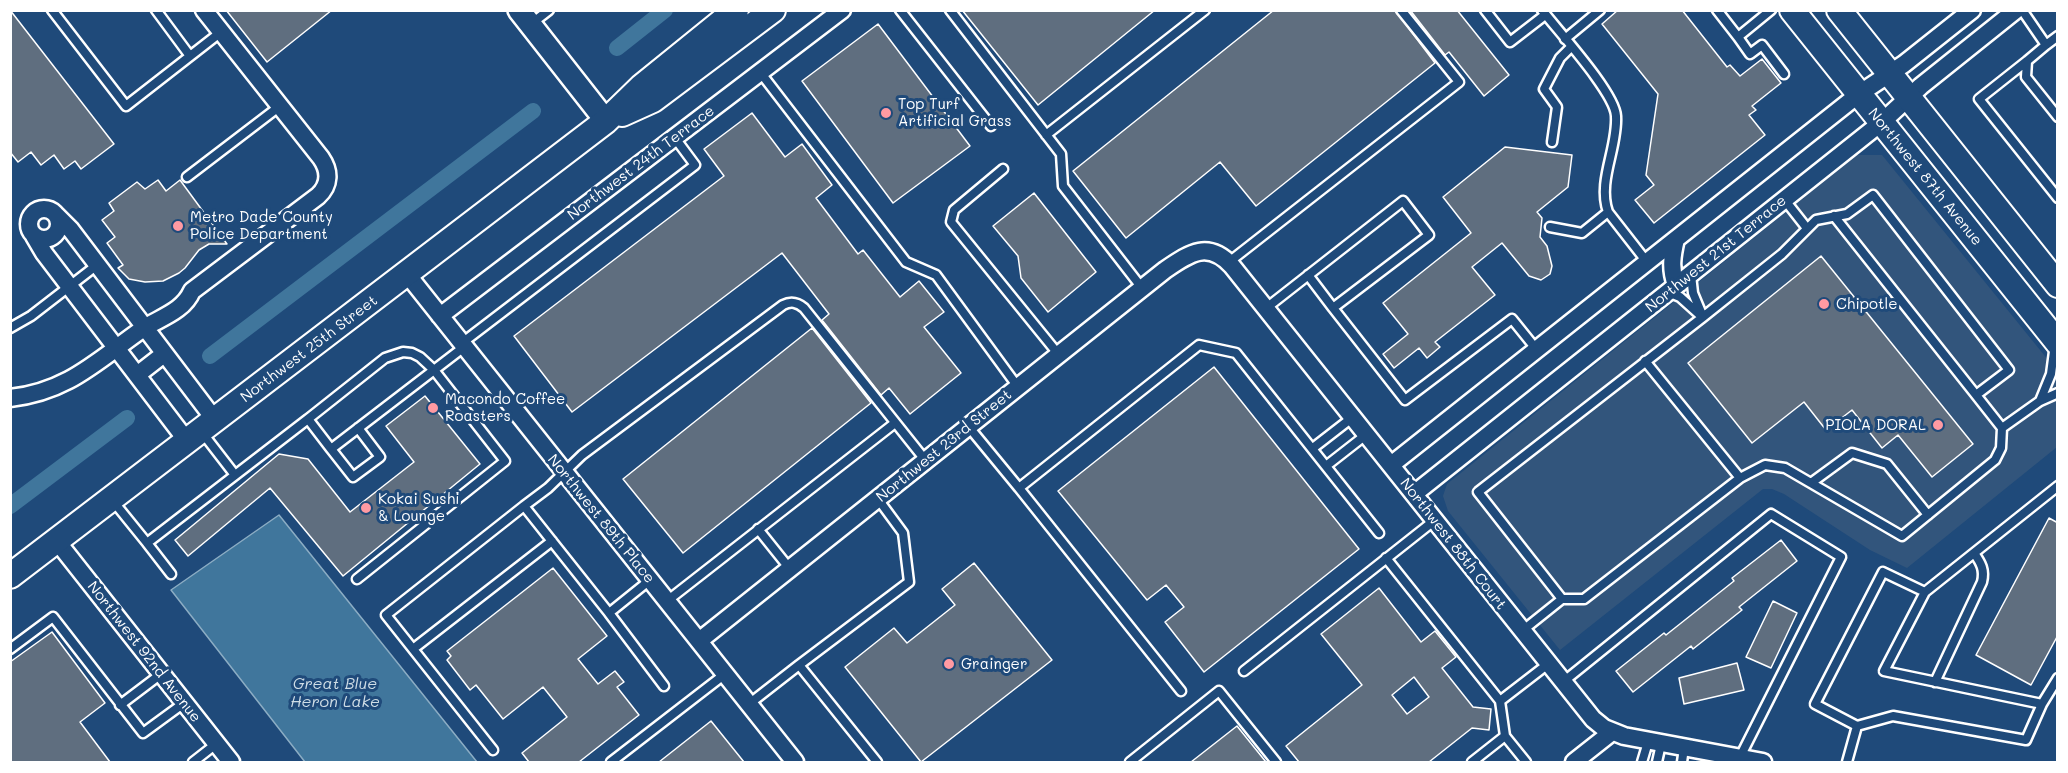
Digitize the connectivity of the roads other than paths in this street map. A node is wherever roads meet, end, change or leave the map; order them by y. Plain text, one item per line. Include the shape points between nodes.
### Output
1 (52, 10) edge
2 (156, 10) edge
3 (204, 10) edge
4 (549, 10) edge
5 (736, 10) edge
6 (773, 10) edge
7 (842, 10) edge
8 (900, 10) edge
9 (950, 10) edge
10 (1205, 10) edge
11 (1401, 10) edge
12 (1485, 10) edge
13 (1600, 10) edge
14 (1717, 10) edge
15 (1770, 10) edge
16 (1792, 10) edge
17 (1839, 10) edge
18 (1972, 10) edge
19 (2016, 10) edge
20 (2022, 10) edge
21 (1544, 13) edge
22 (525, 18) edge
23 (221, 32) junction
24 (2058, 36) edge
25 (1738, 37) junction
26 (1565, 39) junction
27 (2046, 45) junction
28 (1571, 47) junction
29 (190, 56) junction
30 (2027, 61) junction
31 (760, 72) junction
32 (1784, 74) dead end
33 (1890, 74) junction
34 (1859, 94) junction
35 (1908, 98) junction
36 (280, 106) junction
37 (2058, 117) edge
38 (606, 121) junction
39 (1882, 122) junction
40 (991, 126) dead end
41 (1046, 135) junction
42 (675, 138) junction
43 (1552, 142) dead end
44 (1003, 169) dead end
45 (187, 177) dead end
46 (2058, 198) edge
47 (1784, 199) junction
48 (1608, 213) junction
49 (56, 215) junction
50 (1834, 216) junction
51 (1550, 227) dead end
52 (1806, 227) junction
53 (34, 236) junction
54 (1676, 239) junction
55 (1229, 262) junction
56 (1647, 262) junction
57 (97, 265) junction
58 (1691, 273) junction
59 (407, 274) junction
60 (1308, 275) junction
61 (2058, 285) edge
62 (69, 286) junction
63 (1142, 288) junction
64 (1672, 289) junction
65 (1333, 308) junction
66 (1265, 309) junction
67 (440, 316) junction
68 (1703, 317) junction
69 (10, 328) edge
70 (144, 328) junction
71 (2056, 342) edge
72 (463, 345) junction
73 (117, 348) junction
74 (1537, 350) junction
75 (164, 354) junction
76 (1059, 355) junction
77 (1645, 361) junction
78 (434, 370) junction
79 (137, 375) junction
80 (1018, 387) junction
81 (2058, 393) edge
82 (1976, 395) junction
83 (10, 398) edge
84 (2040, 401) junction
85 (1353, 417) junction
86 (308, 419) junction
87 (895, 423) junction
88 (968, 426) junction
89 (358, 428) junction
90 (2002, 428) junction
91 (201, 431) junction
92 (1367, 434) junction
93 (1312, 448) junction
94 (331, 449) junction
95 (926, 461) junction
96 (1391, 465) junction
97 (1326, 466) junction
98 (563, 472) junction
99 (235, 475) junction
100 (1740, 478) junction
101 (1811, 483) junction
102 (2058, 486) edge
103 (1019, 488) junction
104 (1414, 494) junction
105 (111, 498) junction
106 (878, 499) junction
107 (524, 506) junction
108 (1928, 515) junction
109 (1435, 520) junction
110 (758, 529) junction
111 (1379, 533) dead end
112 (56, 540) junction
113 (552, 542) junction
114 (147, 543) junction
115 (1974, 553) junction
116 (1386, 558) junction
117 (790, 569) junction
118 (171, 574) dead end
119 (10, 576) edge
120 (357, 579) dead end
121 (651, 580) junction
122 (1925, 592) junction
123 (1562, 599) junction
124 (667, 601) junction
125 (609, 612) junction
126 (1522, 631) junction
127 (699, 641) junction
128 (10, 649) edge
129 (413, 650) junction
130 (799, 664) junction
131 (1548, 664) junction
132 (1244, 671) dead end
133 (161, 674) junction
134 (725, 674) junction
135 (2058, 678) edge
136 (1562, 682) junction
137 (1935, 682) junction
138 (664, 686) dead end
139 (1181, 691) dead end
140 (1500, 701) junction
141 (184, 703) junction
142 (749, 704) junction
143 (2042, 704) junction
144 (120, 705) junction
145 (1857, 726) junction
146 (1612, 732) junction
147 (1505, 736) junction
148 (1655, 743) junction
149 (216, 744) junction
150 (493, 750) dead end
151 (1683, 755) edge
152 (1739, 759) junction
153 (193, 762) edge
154 (231, 762) edge
155 (611, 762) edge
156 (795, 762) edge
157 (877, 762) edge
158 (1130, 762) edge
159 (1276, 762) edge
160 (1472, 762) edge
161 (1526, 762) edge
162 (1574, 762) edge
163 (1642, 762) edge
164 (1658, 762) edge
165 (1763, 762) edge
166 (1848, 762) edge

1 - 29 lane via 126,106
2 - 29 lane
3 - 23 street
4 - 22 lane
5 - 38 main road, Northwest 25th Street via 641,87
6 - 38 main road, Northwest 25th Street via 653,100
7 - 31 street, Northwest 24th Terrace
8 - 40 lane
9 - 41 lane
10 - 41 lane
11 - 55 lane via 1459,82
12 - 21 lane via 1510,42
13 - 26 lane
14 - 25 lane
15 - 25 lane
16 - 34 main road, Northwest 87th Avenue
17 - 33 main road
18 - 33 street
19 - 35 street, Northwest 21st Terrace
20 - 27 lane
21 - 26 lane
22 - 38 street
23 - 29 lane
23 - 36 street
24 - 27 lane
25 - 32 lane via 1750,54 1762,45
26 - 28 lane
27 - 30 lane
28 - 43 lane via 1560,58 1544,89 1557,107
28 - 48 lane via 1610,96 1616,114 1604,194
30 - 37 lane via 2026,77
30 - 46 lane via 1979,99
31 - 42 street, Northwest 24th Terrace
31 - 80 lane via 906,262 936,275
33 - 34 street
33 - 35 main road
34 - 39 main road, Northwest 87th Avenue
34 - 54 street
35 - 39 street, Northwest 21st Terrace
35 - 61 main road
36 - 45 lane
36 - 70 street via 324,161 328,175 325,188 192,291 183,291 157,310
38 - 59 main road, Northwest 25th Street
39 - 47 street, Northwest 21st Terrace
39 - 71 main road, Northwest 87th Avenue
41 - 63 lane via 1061,154 1063,186
42 - 67 street, Northwest 24th Terrace
42 - 72 lane via 695,165
44 - 76 lane via 954,210 951,222
47 - 52 lane
47 - 58 street, Northwest 21st Terrace
48 - 51 lane via 1582,232
48 - 56 lane
49 - 53 street via 59,224 52,237
49 - 53 street via 43,208 33,213 28,222
49 - 57 street
50 - 52 lane
50 - 82 lane
50 - 82 lane via 1847,214 1873,195 2009,370
52 - 68 lane via 1782,254
53 - 62 street
54 - 56 street
54 - 64 street via 1671,261
55 - 63 street, Northwest 23rd Street via 1210,251 1192,253
55 - 66 street, Northwest 88th Court
56 - 74 street
57 - 62 lane
57 - 70 street
58 - 64 street, Northwest 21st Terrace
58 - 68 lane via 1693,293
59 - 67 street, Northwest 89th Place
59 - 91 main road, Northwest 25th Street
60 - 65 lane
60 - 65 lane via 1403,201 1429,235
60 - 66 lane
62 - 69 lane
62 - 73 street
63 - 76 street, Northwest 23rd Street
64 - 68 lane
64 - 104 street, Northwest 21st Terrace
65 - 74 lane via 1405,400 1512,319
66 - 85 street, Northwest 88th Court
67 - 72 street, Northwest 89th Place
68 - 77 lane
70 - 73 street
70 - 75 street
71 - 84 lane via 2051,374
72 - 78 lane
72 - 98 street, Northwest 89th Place
73 - 79 street
73 - 83 street via 61,385
74 - 96 street
75 - 79 street
75 - 91 street
76 - 80 street, Northwest 23rd Street
77 - 100 lane
77 - 123 lane via 1478,492
78 - 86 lane via 412,353 394,354
78 - 89 lane
78 - 120 lane via 505,461
79 - 91 street
80 - 88 street, Northwest 23rd Street
81 - 84 lane
82 - 90 lane
84 - 90 lane
85 - 92 street, Northwest 88th Court
85 - 93 lane
86 - 94 lane
86 - 99 lane
87 - 95 lane
87 - 98 lane via 804,308 789,302
87 - 110 lane
88 - 95 street, Northwest 23rd Street
88 - 103 lane
89 - 94 lane
89 - 94 lane via 380,457 353,477
90 - 108 lane via 2001,448 1995,460
91 - 99 lane
91 - 105 main road, Northwest 25th Street
92 - 96 street, Northwest 88th Court
92 - 97 lane
93 - 97 lane
93 - 103 lane via 1236,353 1199,345
95 - 106 street, Northwest 23rd Street
96 - 104 street, Northwest 88th Court
97 - 111 lane
98 - 107 lane
98 - 121 street, Northwest 89th Place
99 - 114 lane
100 - 101 lane via 1765,465 1785,468
100 - 123 lane via 1584,599
101 - 108 lane via 1902,536
101 - 108 lane via 1852,453 1887,464
102 - 115 lane
103 - 139 lane
104 - 109 street, Northwest 88th Court
105 - 112 main road, Northwest 25th Street
105 - 114 lane
106 - 117 street, Northwest 23rd Street
106 - 130 lane via 903,533 909,582
107 - 113 lane
107 - 129 lane via 386,615
109 - 116 lane
109 - 126 street, Northwest 88th Court
110 - 117 lane
110 - 124 lane
112 - 119 main road, Northwest 25th Street
112 - 133 street, Northwest 92nd Avenue
113 - 125 lane
113 - 129 lane
114 - 118 lane
115 - 122 lane
115 - 137 lane via 1984,573 1982,582
116 - 132 lane
116 - 140 lane
117 - 127 street, Northwest 23rd Street
121 - 124 street, Northwest 89th Place
121 - 125 lane
122 - 137 lane via 1884,671
122 - 145 lane via 1884,572 1815,704
123 - 126 lane
124 - 127 street, Northwest 89th Place
125 - 138 lane
126 - 131 street, Northwest 88th Court
127 - 134 street, Northwest 89th Place
128 - 144 lane via 53,617
129 - 150 lane
130 - 142 lane
130 - 157 lane
131 - 136 street, Northwest 88th Court
131 - 140 lane
133 - 141 street, Northwest 92nd Avenue
133 - 144 lane
134 - 142 street, Northwest 89th Place
134 - 155 lane
135 - 143 lane
136 - 146 street, Northwest 88th Court via 1593,719
136 - 152 lane via 1772,514 1841,557
137 - 143 lane
140 - 147 lane
141 - 144 lane via 143,733
141 - 149 street, Northwest 92nd Avenue
142 - 156 street, Northwest 89th Place
143 - 145 lane via 2026,740 1893,716
145 - 166 lane
146 - 148 street, Northwest 88th Court
146 - 162 street
147 - 160 lane
147 - 161 lane
148 - 151 street, Northwest 88th Court
148 - 163 lane
148 - 164 lane
149 - 153 lane
149 - 154 street, Northwest 92nd Avenue
151 - 152 street, Northwest 88th Court
152 - 165 street, Northwest 88th Court
158 - 159 lane via 1219,691

